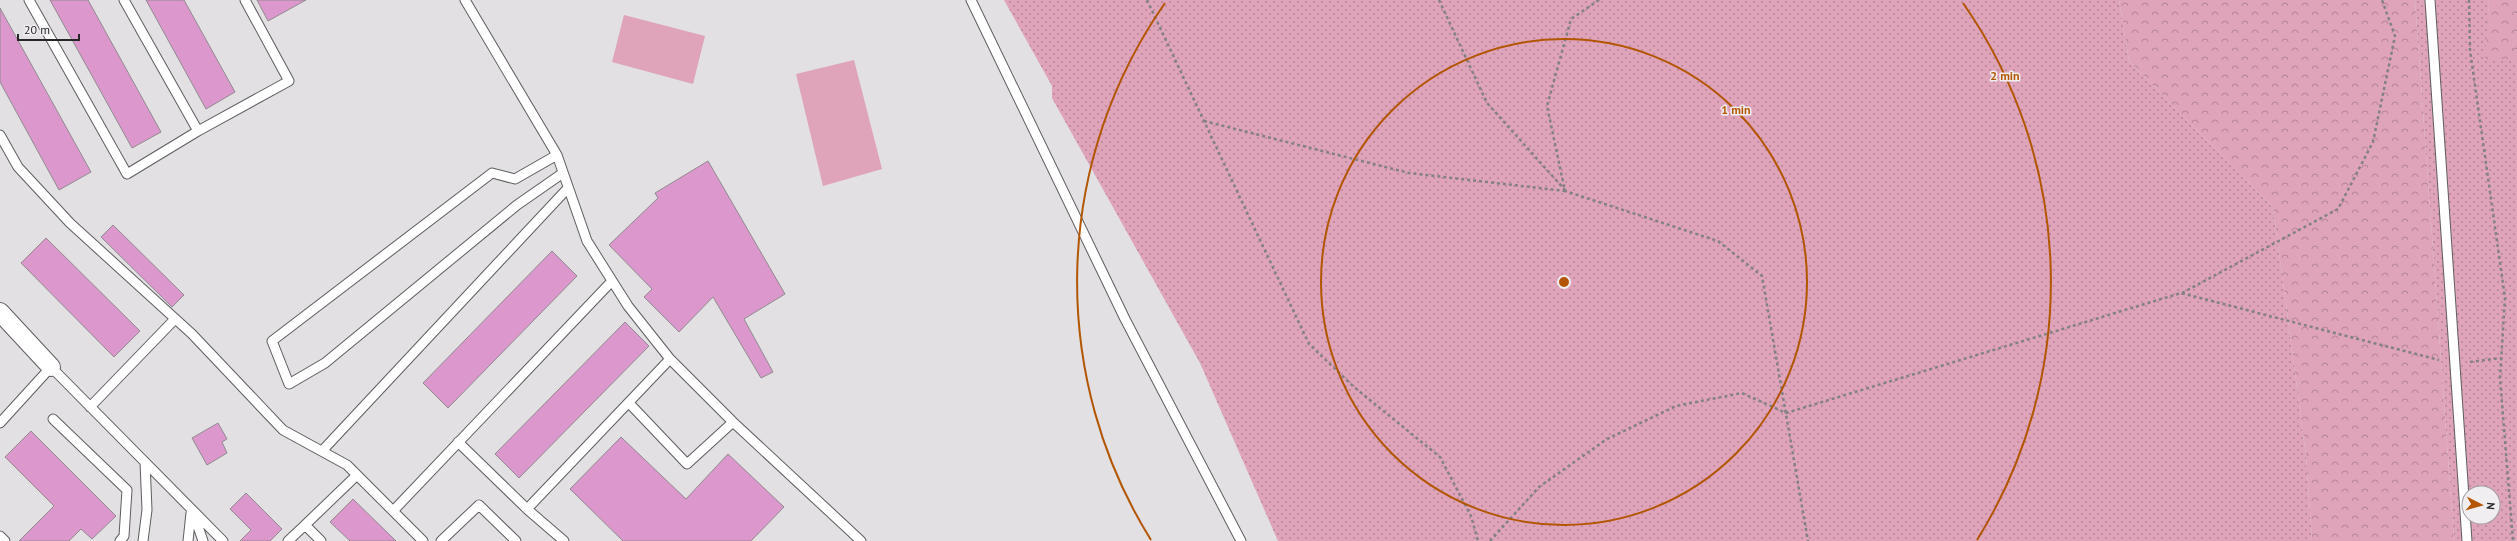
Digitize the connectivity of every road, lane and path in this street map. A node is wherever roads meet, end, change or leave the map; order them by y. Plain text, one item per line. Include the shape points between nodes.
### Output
1 (29, 0) edge
2 (124, 0) edge
3 (245, 0) edge
4 (464, 0) edge
5 (971, 0) edge
6 (1147, 0) edge
7 (1439, 0) edge
8 (1599, 0) edge
9 (2382, 0) edge
10 (2430, 0) edge
11 (2469, 0) edge
12 (1204, 121) junction
13 (198, 132) junction
14 (0, 135) edge
15 (557, 155) junction
16 (563, 173) junction
17 (568, 188) junction
18 (1565, 191) junction
19 (612, 281) junction
20 (2181, 293) junction
21 (2, 318) edge
22 (174, 319) junction
23 (2501, 358) junction
24 (670, 359) junction
25 (2453, 364) junction
26 (51, 367) junction
27 (629, 403) junction
28 (90, 407) junction
29 (1786, 413) junction
30 (53, 419) dead end
31 (733, 422) junction
32 (0, 423) edge
33 (458, 442) junction
34 (322, 451) junction
35 (145, 462) junction
36 (357, 475) junction
37 (528, 508) junction
38 (192, 509) junction
39 (393, 511) junction
40 (305, 525) junction
41 (0, 536) edge
42 (189, 540) edge
43 (5, 541) edge
44 (120, 541) edge
45 (143, 541) edge
46 (203, 541) edge
47 (224, 541) edge
48 (288, 541) edge
49 (321, 541) edge
50 (423, 541) edge
51 (441, 541) edge
52 (516, 541) edge
53 (564, 541) edge
54 (861, 541) edge
55 (1241, 541) edge
56 (1478, 541) edge
57 (1490, 541) edge
58 (1808, 541) edge
59 (2467, 541) edge
60 (2513, 541) edge

1 - 13 lane via 126,174
2 - 13 lane
3 - 13 lane via 289,81
4 - 15 lane
5 - 55 lane via 1125,319
6 - 12 path
7 - 18 path via 1487,103
8 - 18 path via 1571,18 1547,106
9 - 20 path via 2395,36 2373,142 2338,209
10 - 25 lane
11 - 23 path via 2470,50 2505,298
12 - 18 path via 1409,174
12 - 56 path via 1309,344 1354,387 1440,457 1471,516
14 - 22 lane via 18,167 70,223
15 - 16 lane
15 - 16 lane via 515,178 492,173 272,341 289,384 325,362 517,205
16 - 17 lane
17 - 19 lane via 586,241
17 - 34 lane
18 - 29 path via 1718,242 1762,276
19 - 24 lane via 628,306
19 - 33 lane
20 - 25 path
20 - 29 path
21 - 26 street
22 - 28 lane
22 - 34 lane via 283,430
23 - 25 path
23 - 60 path via 2500,378
24 - 27 lane
24 - 31 lane
25 - 59 lane
26 - 28 lane
26 - 32 lane
27 - 31 lane via 687,464
27 - 37 lane
28 - 35 lane
29 - 57 path via 1742,393 1676,406 1607,439 1539,487
29 - 58 path
30 - 44 lane via 127,490 124,536
31 - 54 lane
33 - 37 lane
33 - 39 lane
34 - 36 lane via 347,465
35 - 38 lane
35 - 45 lane via 147,510
36 - 39 lane
36 - 40 lane
37 - 53 lane
38 - 42 lane
38 - 46 lane
38 - 47 lane
39 - 50 lane
40 - 48 lane
40 - 49 lane
41 - 43 lane
51 - 52 lane via 479,505

